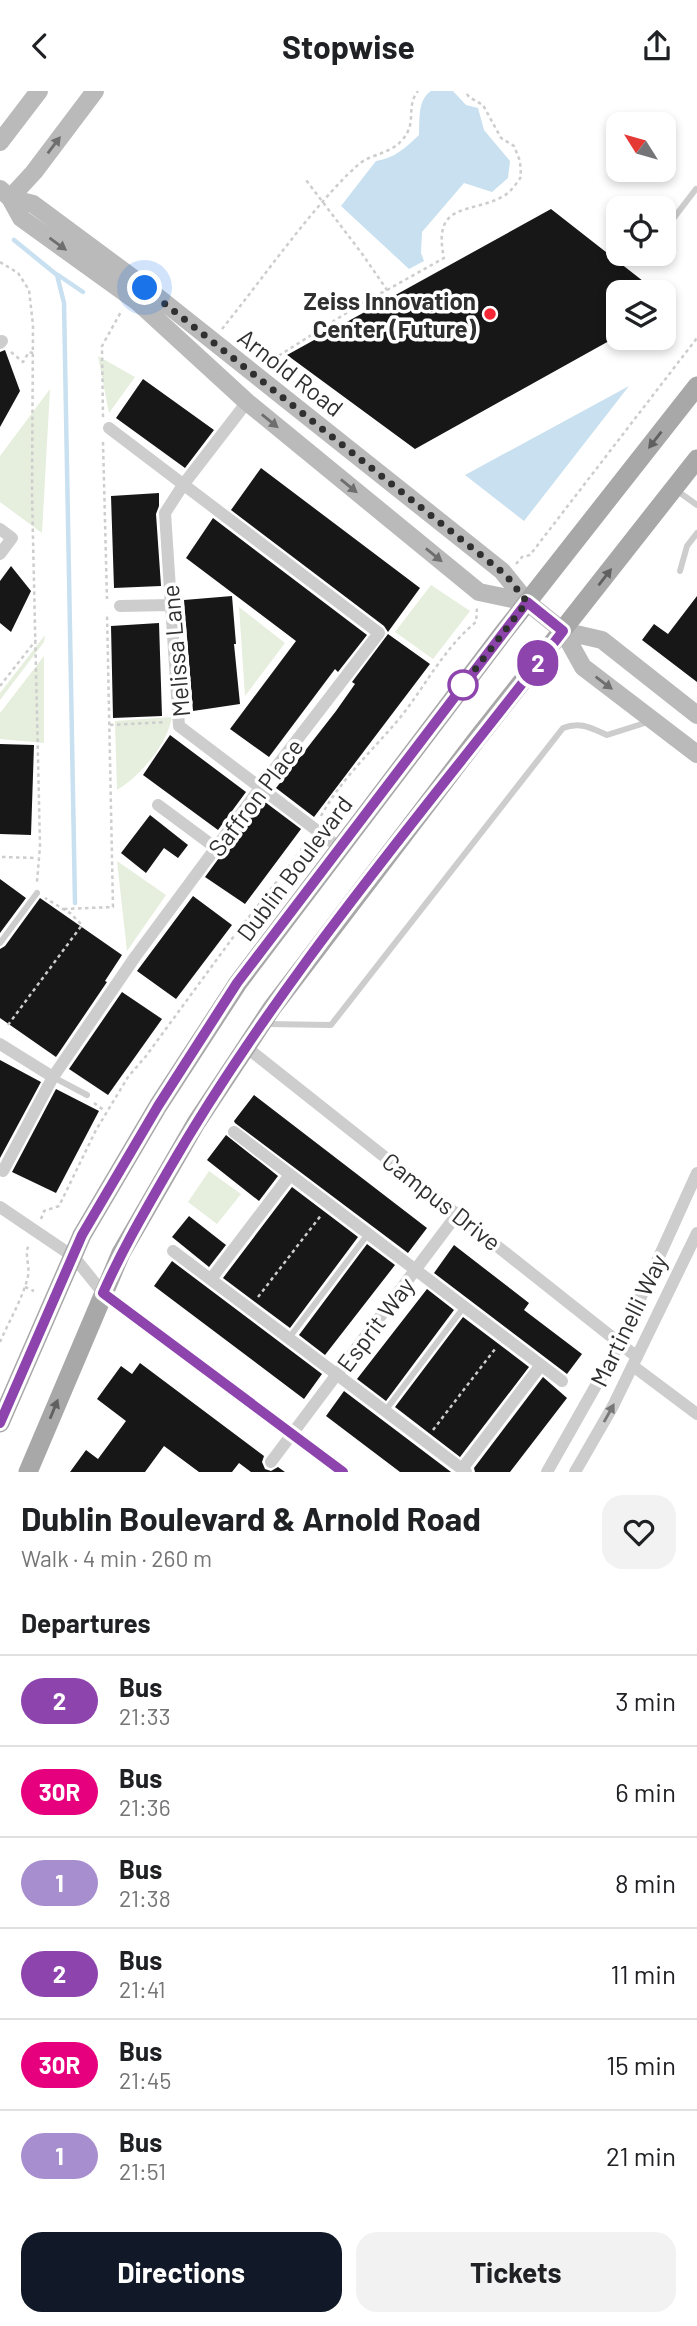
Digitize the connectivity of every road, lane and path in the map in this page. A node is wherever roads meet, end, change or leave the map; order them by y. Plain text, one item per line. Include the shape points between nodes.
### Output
1 (39, 91) edge
2 (95, 91) edge
3 (418, 91) edge
4 (465, 91) edge
5 (0, 142) edge
6 (306, 180) dead end
7 (696, 189) edge
8 (3, 199) edge
9 (323, 201) junction
10 (676, 215) edge
11 (0, 262) edge
12 (387, 290) junction
13 (131, 297) junction
14 (697, 338) edge
15 (213, 341) junction
16 (3, 344) edge
17 (33, 353) junction
18 (252, 372) junction
19 (697, 386) edge
20 (247, 402) junction
21 (105, 429) junction
22 (697, 459) edge
23 (183, 485) junction
24 (674, 488) junction
25 (697, 505) edge
26 (0, 529) edge
27 (697, 533) edge
28 (0, 554) edge
29 (522, 557) dead end
30 (680, 571) dead end
31 (527, 602) junction
32 (171, 605) junction
33 (120, 606) dead end
34 (476, 610) dead end
35 (563, 631) junction
36 (36, 639) junction
37 (0, 686) edge
38 (697, 715) edge
39 (653, 720) junction
40 (178, 721) junction
41 (110, 725) junction
42 (697, 754) edge
43 (260, 788) junction
44 (158, 805) dead end
45 (322, 814) dead end
46 (306, 836) dead end
47 (216, 848) junction
48 (340, 848) junction
49 (2, 857) dead end
50 (39, 858) junction
51 (37, 893) junction
52 (64, 909) junction
53 (0, 943) edge
54 (261, 1024) junction
55 (8, 1025) dead end
56 (0, 1044) edge
57 (246, 1047) junction
58 (53, 1077) junction
59 (87, 1095) joint
60 (107, 1112) junction
61 (234, 1132) dead end
62 (3, 1171) dead end
63 (697, 1173) edge
64 (290, 1175) junction
65 (329, 1204) junction
66 (0, 1207) edge
67 (44, 1211) dead end
68 (458, 1213) junction
69 (697, 1233) edge
70 (368, 1234) junction
71 (25, 1251) dead end
72 (173, 1251) dead end
73 (74, 1257) junction
74 (416, 1270) junction
75 (211, 1279) junction
76 (24, 1287) junction
77 (34, 1291) dead end
78 (103, 1293) junction
79 (464, 1307) junction
80 (250, 1308) junction
81 (503, 1337) junction
82 (289, 1338) junction
83 (0, 1342) edge
84 (620, 1343) junction
85 (635, 1362) junction
86 (541, 1365) junction
87 (337, 1375) junction
88 (562, 1381) dead end
89 (385, 1411) junction
90 (697, 1414) edge
91 (0, 1423) edge
92 (292, 1434) junction
93 (425, 1441) junction
94 (271, 1462) dead end
95 (548, 1469) edge
96 (464, 1470) edge
97 (28, 1472) edge
98 (343, 1472) edge
99 (575, 1472) edge

1 - 5 street
8 -> 2 street via 34,172
3 - 9 path via 411,107 412,123 403,140 357,166
4 - 12 path via 483,105 501,138 514,146 521,177 503,197 466,207 452,216 442,227 444,258
6 - 9 path
7 - 10 lane
8 -> 13 street, Arnold Road via 21,218
8 - 15 street, Arnold Road via 33,204
9 - 12 path
9 - 15 path
11 - 17 path via 18,273 29,290
12 - 18 path
13 - 20 street, Arnold Road
13 - 21 path via 102,346
14 - 29 path via 530,555
15 - 18 street, Arnold Road
16 - 17 path via 23,362
17 - 36 path
18 - 31 street, Arnold Road via 502,571
19 -> 31 main road, Dublin Boulevard
20 - 23 street, Melissa Lane
20 -> 31 street, Arnold Road via 479,592
21 - 23 street
21 - 41 path
22 - 24 main road
23 - 32 street, Melissa Lane via 165,513
23 - 43 street, Saffron Place via 379,633
24 - 25 lane
35 -> 24 main road
26 - 28 street via 12,538
27 - 30 lane via 687,546
31 - 35 street, Arnold Road
31 - 48 main road, Dublin Boulevard
32 - 33 street
32 - 40 street, Melissa Lane
34 - 45 path via 476,622 463,632
35 - 38 street, Arnold Road via 602,640
35 -> 39 street, Arnold Road via 583,667
35 - 54 main road
36 - 37 path
36 - 50 path
39 - 42 street, Arnold Road
39 - 54 lane via 607,735 574,724 563,728 331,1025
40 - 41 path
40 - 43 street, Melissa Lane
41 - 52 path via 113,907
43 - 47 street, Saffron Place
43 - 48 street, Melissa Lane
44 - 47 street
46 - 60 path via 301,851 128,1077
47 - 58 street, Saffron Place
48 - 73 main road, Dublin Boulevard via 237,983 158,1106 86,1228
49 - 50 path
50 - 51 path
51 - 52 path
51 - 53 lane
52 - 55 path via 82,925
54 - 57 main road
56 - 58 street
57 - 68 street, Campus Drive
57 - 78 main road via 121,1253
58 - 59 lane
58 - 62 street, Saffron Place
59 - 60 path
60 - 67 path via 59,1206
61 - 64 street
63 - 84 street, Martinelli Way
64 - 65 street
64 - 75 street
65 - 70 street
65 - 80 path
66 - 73 street
68 - 74 street, Esprit Way
68 - 84 street, Campus Drive
69 - 85 street, Martinelli Way
70 - 74 street
70 - 82 lane
71 - 76 path via 28,1270
72 - 75 street
73 - 78 street
73 - 91 main road, Dublin Boulevard
74 - 79 street
74 - 87 street, Esprit Way
75 - 80 street
76 - 77 path
76 - 83 path
78 - 92 street
97 -> 78 main road
79 - 81 street
79 - 89 lane
80 - 82 street
81 - 86 street
81 - 93 path
82 - 87 street
84 - 85 street, Campus Drive
84 - 95 street, Martinelli Way
85 - 90 street, Campus Drive
99 -> 85 street, Martinelli Way
86 - 88 street
86 - 96 street
87 - 89 street
87 - 92 street, Esprit Way
89 - 93 street
92 - 94 street, Esprit Way
92 - 98 street
93 - 96 street

